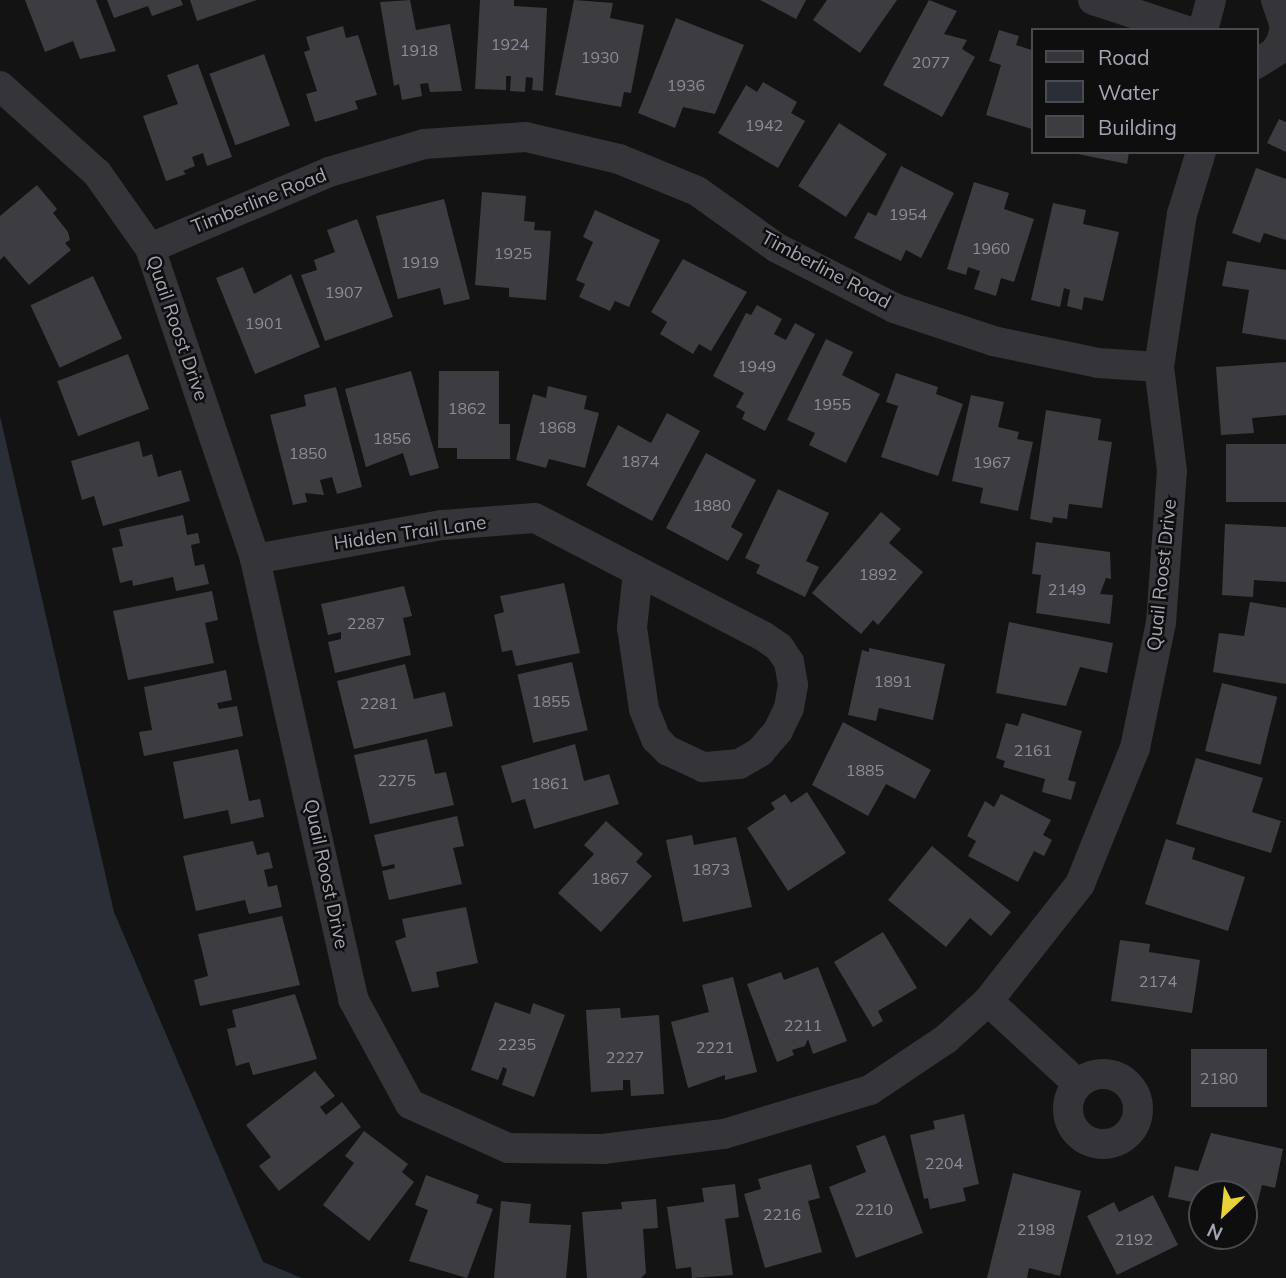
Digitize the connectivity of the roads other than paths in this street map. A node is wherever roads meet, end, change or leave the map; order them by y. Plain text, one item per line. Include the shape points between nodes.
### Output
1 (1093, 0) edge
2 (1211, 0) edge
3 (1276, 0) edge
4 (1179, 28) edge
5 (1204, 28) edge
6 (1258, 63) edge
7 (0, 86) edge
8 (1200, 154) edge
9 (150, 248) junction
10 (1159, 367) junction
11 (255, 559) junction
12 (638, 572) junction
13 (988, 1001) junction
14 (1078, 1084) dead end

1 - 4 street
2 - 5 street
3 - 6 street via 1285,26 1282,40 1275,52
7 - 9 street, Quail Roost Drive via 97,173
8 - 10 street, Quail Roost Drive via 1182,214
9 - 10 street, Timberline Road via 328,172 424,144 526,137 619,159 697,191 778,248 894,308 993,341 1098,363
9 - 11 street, Quail Roost Drive
10 - 13 street, Quail Roost Drive via 1172,471 1161,623 1135,748 1080,884
11 - 12 street, Hidden Trail Lane via 443,524 535,518
11 - 13 street, Quail Roost Drive via 353,999 410,1104 508,1148 603,1150 724,1134 870,1090 946,1039
12 - 12 street, Hidden Trail Lane via 763,636 789,662 793,685 789,708 760,752 739,764 703,768 668,751 656,739 644,709 632,628
13 - 14 street

